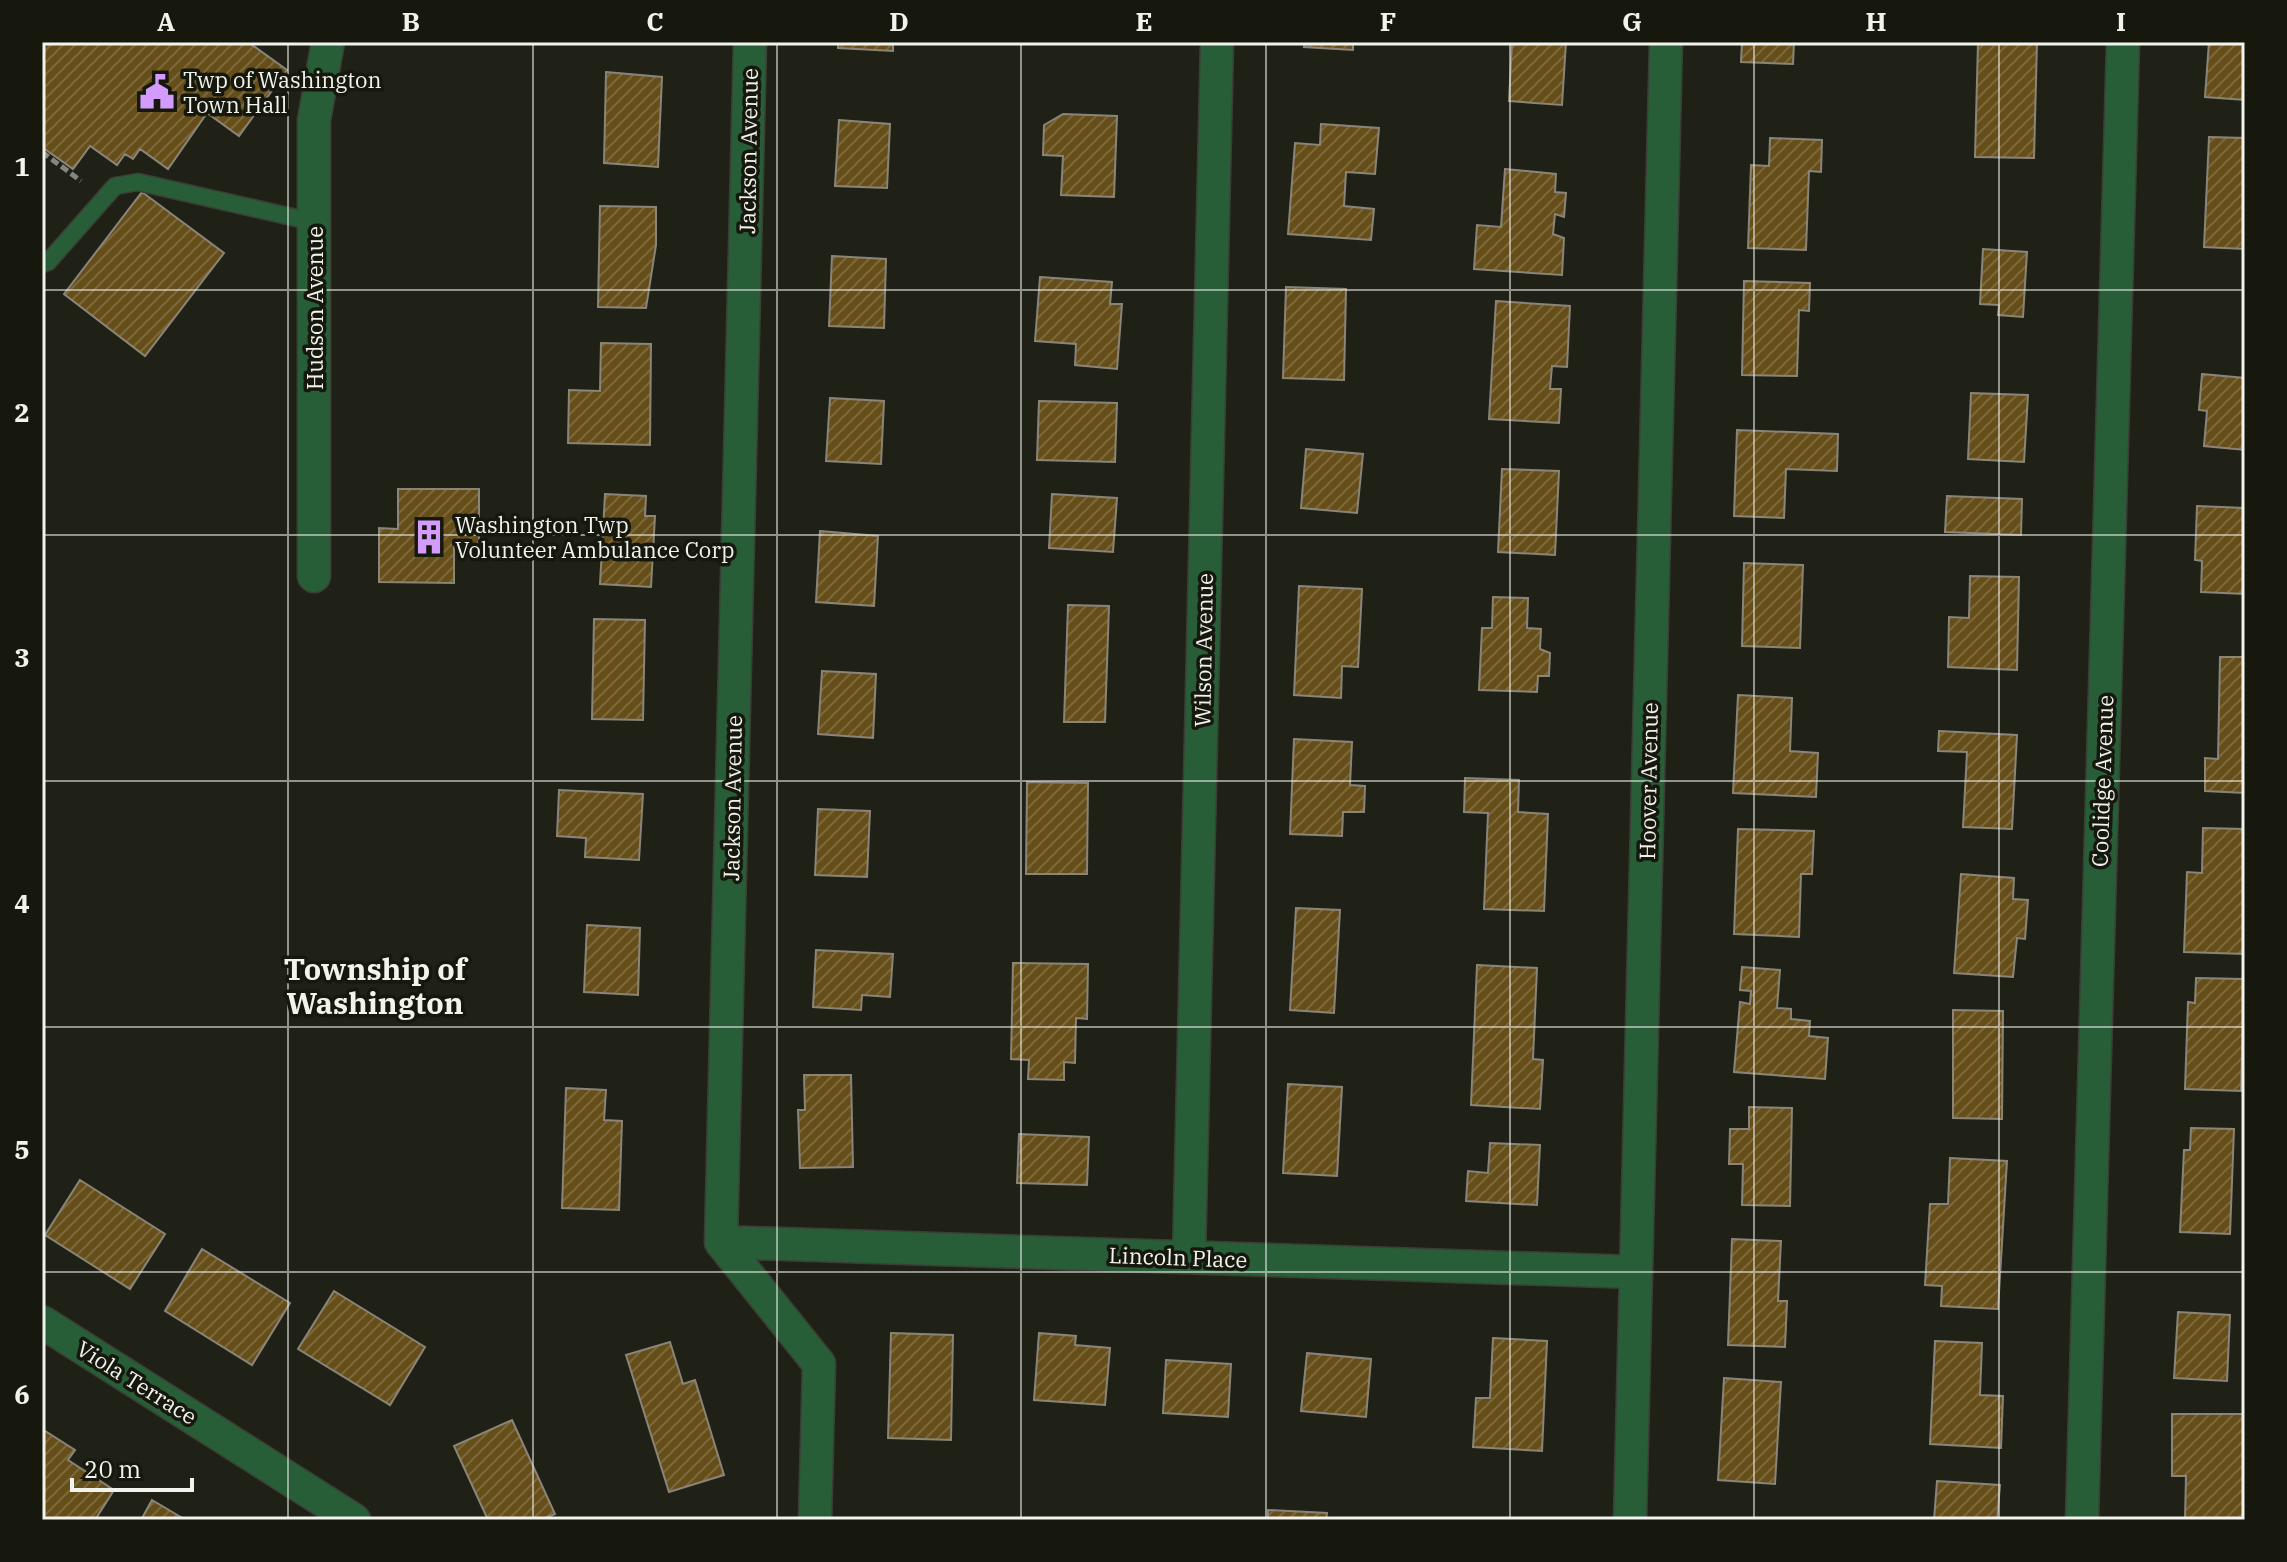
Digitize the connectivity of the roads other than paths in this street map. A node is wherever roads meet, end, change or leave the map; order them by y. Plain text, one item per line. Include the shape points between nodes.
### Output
1 (328, 42) edge
2 (750, 42) edge
3 (1217, 42) edge
4 (1666, 42) edge
5 (2123, 42) edge
6 (314, 222) junction
7 (42, 264) edge
8 (314, 576) dead end
9 (721, 1242) junction
10 (1189, 1257) junction
11 (1636, 1272) junction
12 (42, 1322) edge
13 (354, 1520) edge
14 (815, 1520) edge
15 (1630, 1520) edge
16 (2082, 1520) edge

1 - 6 street, Hudson Avenue via 314,120
2 - 9 street, Jackson Avenue
3 - 10 street, Wilson Avenue
4 - 11 street, Hoover Avenue
5 - 16 street, Coolidge Avenue
6 - 7 lane via 138,182 115,186
6 - 8 street, Hudson Avenue
9 - 10 street, Lincoln Place
9 - 14 street via 819,1364
10 - 11 street, Lincoln Place
11 - 15 street, Hoover Avenue
12 - 13 street, Viola Terrace

